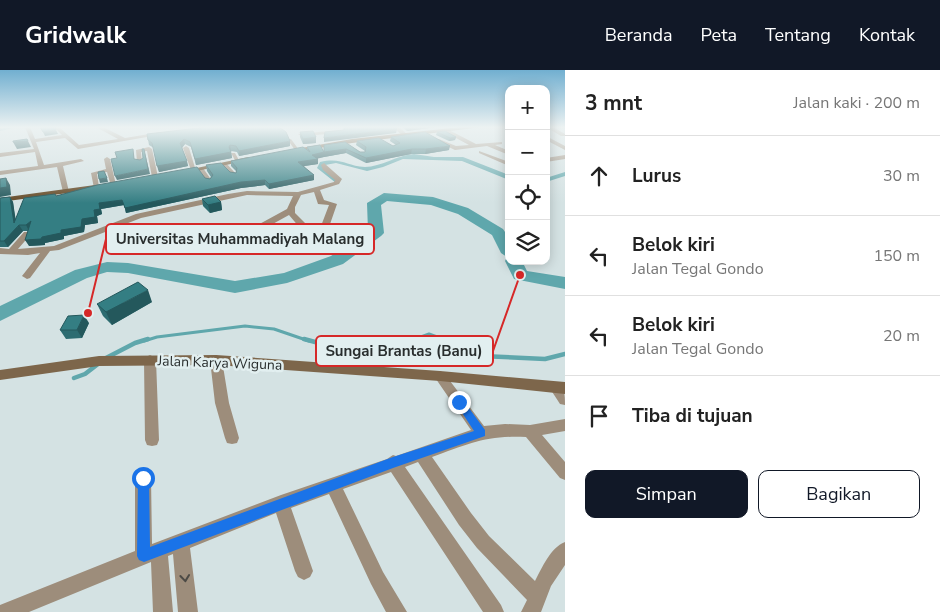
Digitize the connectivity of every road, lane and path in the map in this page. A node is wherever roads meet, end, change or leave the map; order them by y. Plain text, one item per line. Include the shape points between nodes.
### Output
1 (20, 152) edge
2 (38, 152) edge
3 (138, 152) edge
4 (150, 152) edge
5 (188, 152) edge
6 (482, 152) dead end
7 (565, 152) edge
8 (233, 154) edge
9 (0, 155) edge
10 (255, 158) edge
11 (550, 158) edge
12 (108, 159) dead end
13 (81, 161) dead end
14 (238, 161) junction
15 (140, 162) edge
16 (505, 162) edge
17 (224, 164) junction
18 (59, 165) junction
19 (324, 165) dead end
20 (41, 167) junction
21 (198, 169) junction
22 (110, 170) junction
23 (0, 173) edge
24 (175, 174) edge
25 (165, 175) edge
26 (234, 175) edge
27 (155, 177) junction
28 (147, 179) edge
29 (209, 181) edge
30 (122, 183) edge
31 (113, 185) junction
32 (96, 187) junction
33 (317, 190) junction
34 (66, 192) junction
35 (298, 194) junction
36 (0, 200) edge
37 (290, 211) junction
38 (257, 229) dead end
39 (27, 234) edge
40 (9, 250) edge
41 (47, 250) junction
42 (27, 276) dead end
43 (150, 360) junction
44 (216, 360) junction
45 (0, 375) edge
46 (440, 376) junction
47 (560, 388) edge
48 (565, 400) edge
49 (565, 425) edge
50 (530, 431) junction
51 (481, 433) junction
52 (232, 438) dead end
53 (152, 440) dead end
54 (422, 453) junction
55 (393, 462) junction
56 (565, 472) edge
57 (143, 478) dead end
58 (333, 486) junction
59 (281, 503) junction
60 (181, 543) junction
61 (565, 551) edge
62 (151, 553) junction
63 (304, 571) dead end
64 (534, 604) edge
65 (6, 612) edge
66 (164, 612) edge
67 (188, 612) edge
68 (397, 612) edge
69 (494, 612) edge

1 - 9 street
2 - 20 street
3 - 15 street
4 - 27 street
5 - 21 street
6 - 16 street
7 - 11 street
8 - 14 street
10 - 14 main road
12 - 22 street
13 - 18 street
14 - 17 main road
17 - 21 main road
17 - 26 street
18 - 20 street
18 - 34 street
19 - 33 street via 340,181
20 - 23 street
21 - 24 main road
21 - 29 street
22 - 31 street
22 - 32 street via 94,173
25 - 27 main road
27 - 28 main road
30 - 31 main road
31 - 32 main road
32 - 34 main road
33 - 35 street
33 - 37 street via 321,202 334,204 326,227 320,232 315,235 309,233
34 - 36 main road
35 - 37 street
35 - 41 street via 237,194 166,209
37 - 38 street
39 - 40 street
40 - 41 street
41 - 42 street
43 - 44 main road, Jalan Karya Wiguna
43 - 45 main road, Jalan Karya Wiguna via 104,361
43 - 53 street
44 - 46 main road, Jalan Karya Wiguna
44 - 52 street via 222,403
46 - 47 main road, Jalan Karya Wiguna
46 - 51 street
47 - 48 street
49 - 50 street
50 - 51 street
50 - 56 street
51 - 54 street
54 - 55 street
54 - 64 street via 474,530
55 - 58 street
55 - 69 street
57 - 62 street
58 - 59 street
58 - 68 street
59 - 60 street
59 - 63 street
60 - 62 street
60 -> 67 street
61 - 64 street
62 - 65 street
62 - 66 street

